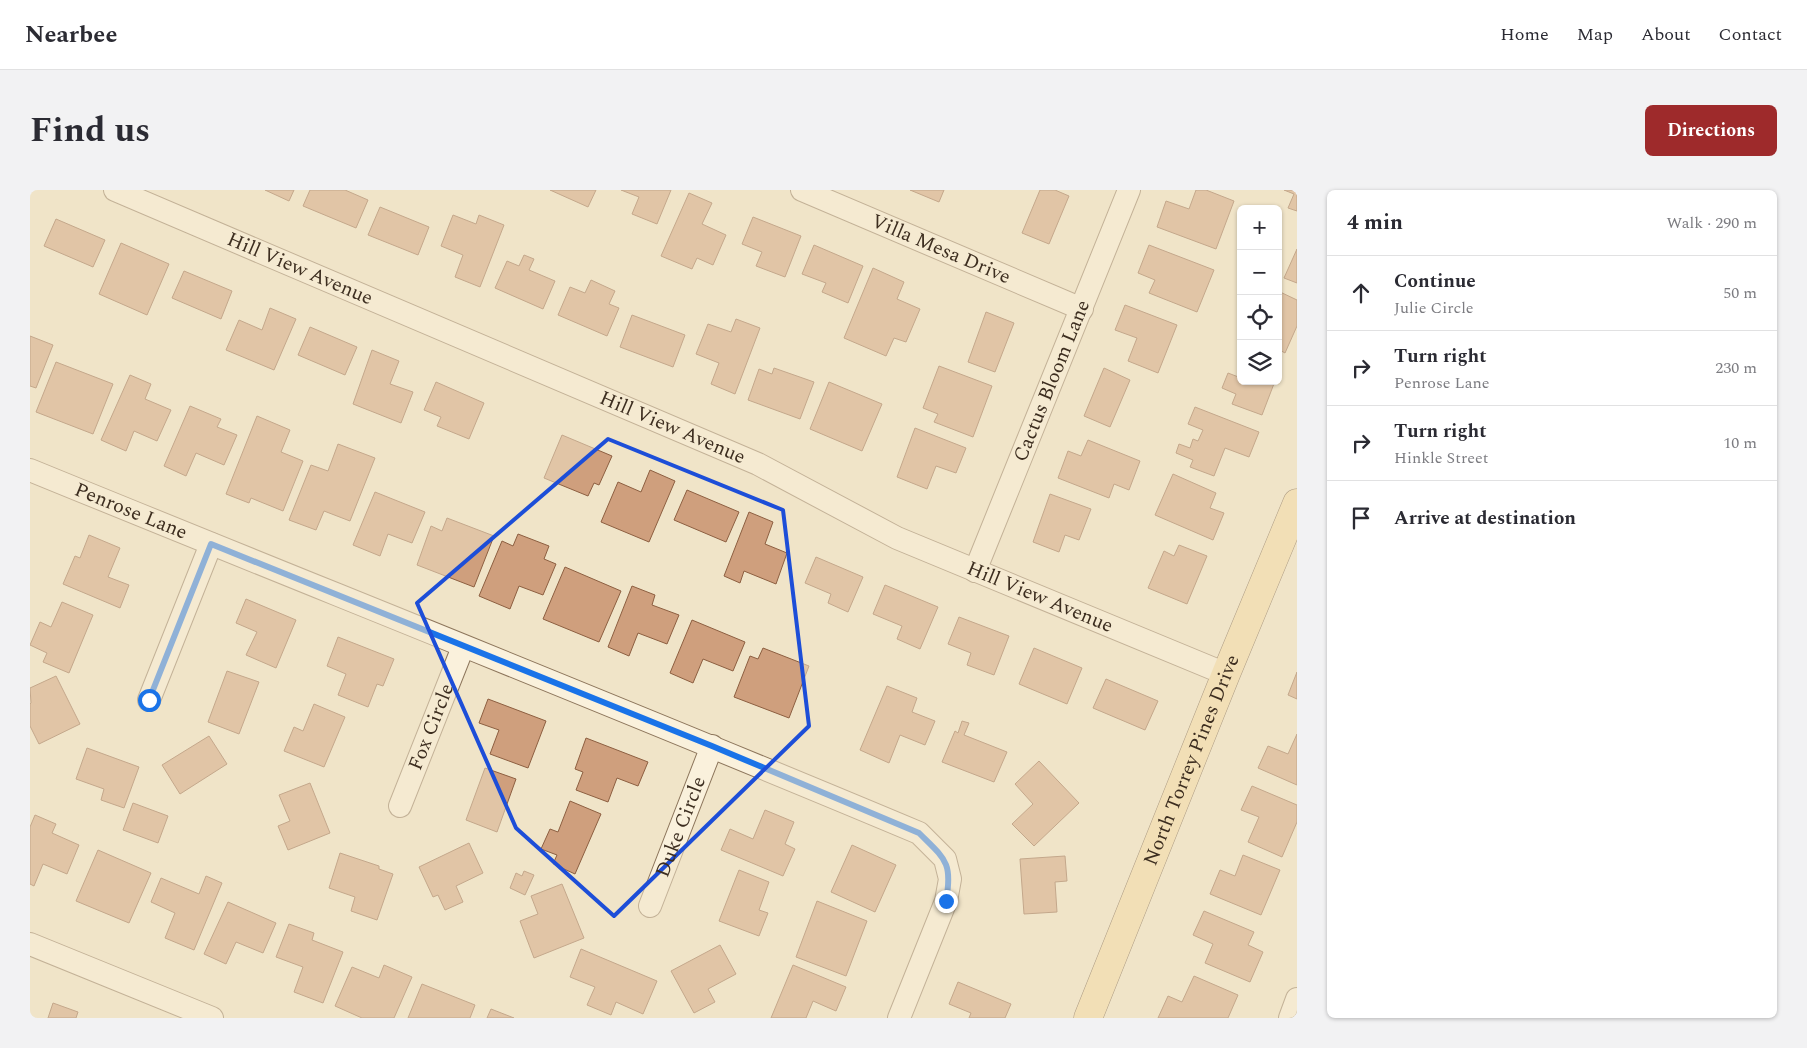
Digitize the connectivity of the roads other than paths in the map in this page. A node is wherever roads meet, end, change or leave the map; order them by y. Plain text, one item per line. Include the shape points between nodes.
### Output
1 (115, 190) edge
2 (802, 190) edge
3 (1129, 190) edge
4 (1082, 309) junction
5 (30, 470) edge
6 (1297, 503) edge
7 (211, 544) junction
8 (975, 571) junction
9 (463, 647) junction
10 (1226, 674) junction
11 (149, 700) dead end
12 (712, 746) junction
13 (400, 806) dead end
14 (650, 906) dead end
15 (30, 944) edge
16 (1297, 999) edge
17 (212, 1018) edge
18 (899, 1018) edge
19 (1088, 1018) edge
20 (1290, 1018) edge

1 - 8 street, Hill View Avenue via 758,464 897,538
2 - 4 street, Villa Mesa Drive
3 - 4 street, Cactus Bloom Lane
4 - 8 street, Cactus Bloom Lane
5 - 7 street, Penrose Lane
6 - 10 main road, North Torrey Pines Drive
7 - 9 street, Penrose Lane
7 - 11 street
8 - 10 street, Hill View Avenue
9 - 12 street, Penrose Lane
9 - 13 street, Fox Circle
10 - 19 main road, North Torrey Pines Drive
12 - 14 street, Duke Circle
12 - 18 street, Penrose Lane via 919,833 944,859 950,879 946,901
15 - 17 street
16 - 20 street

